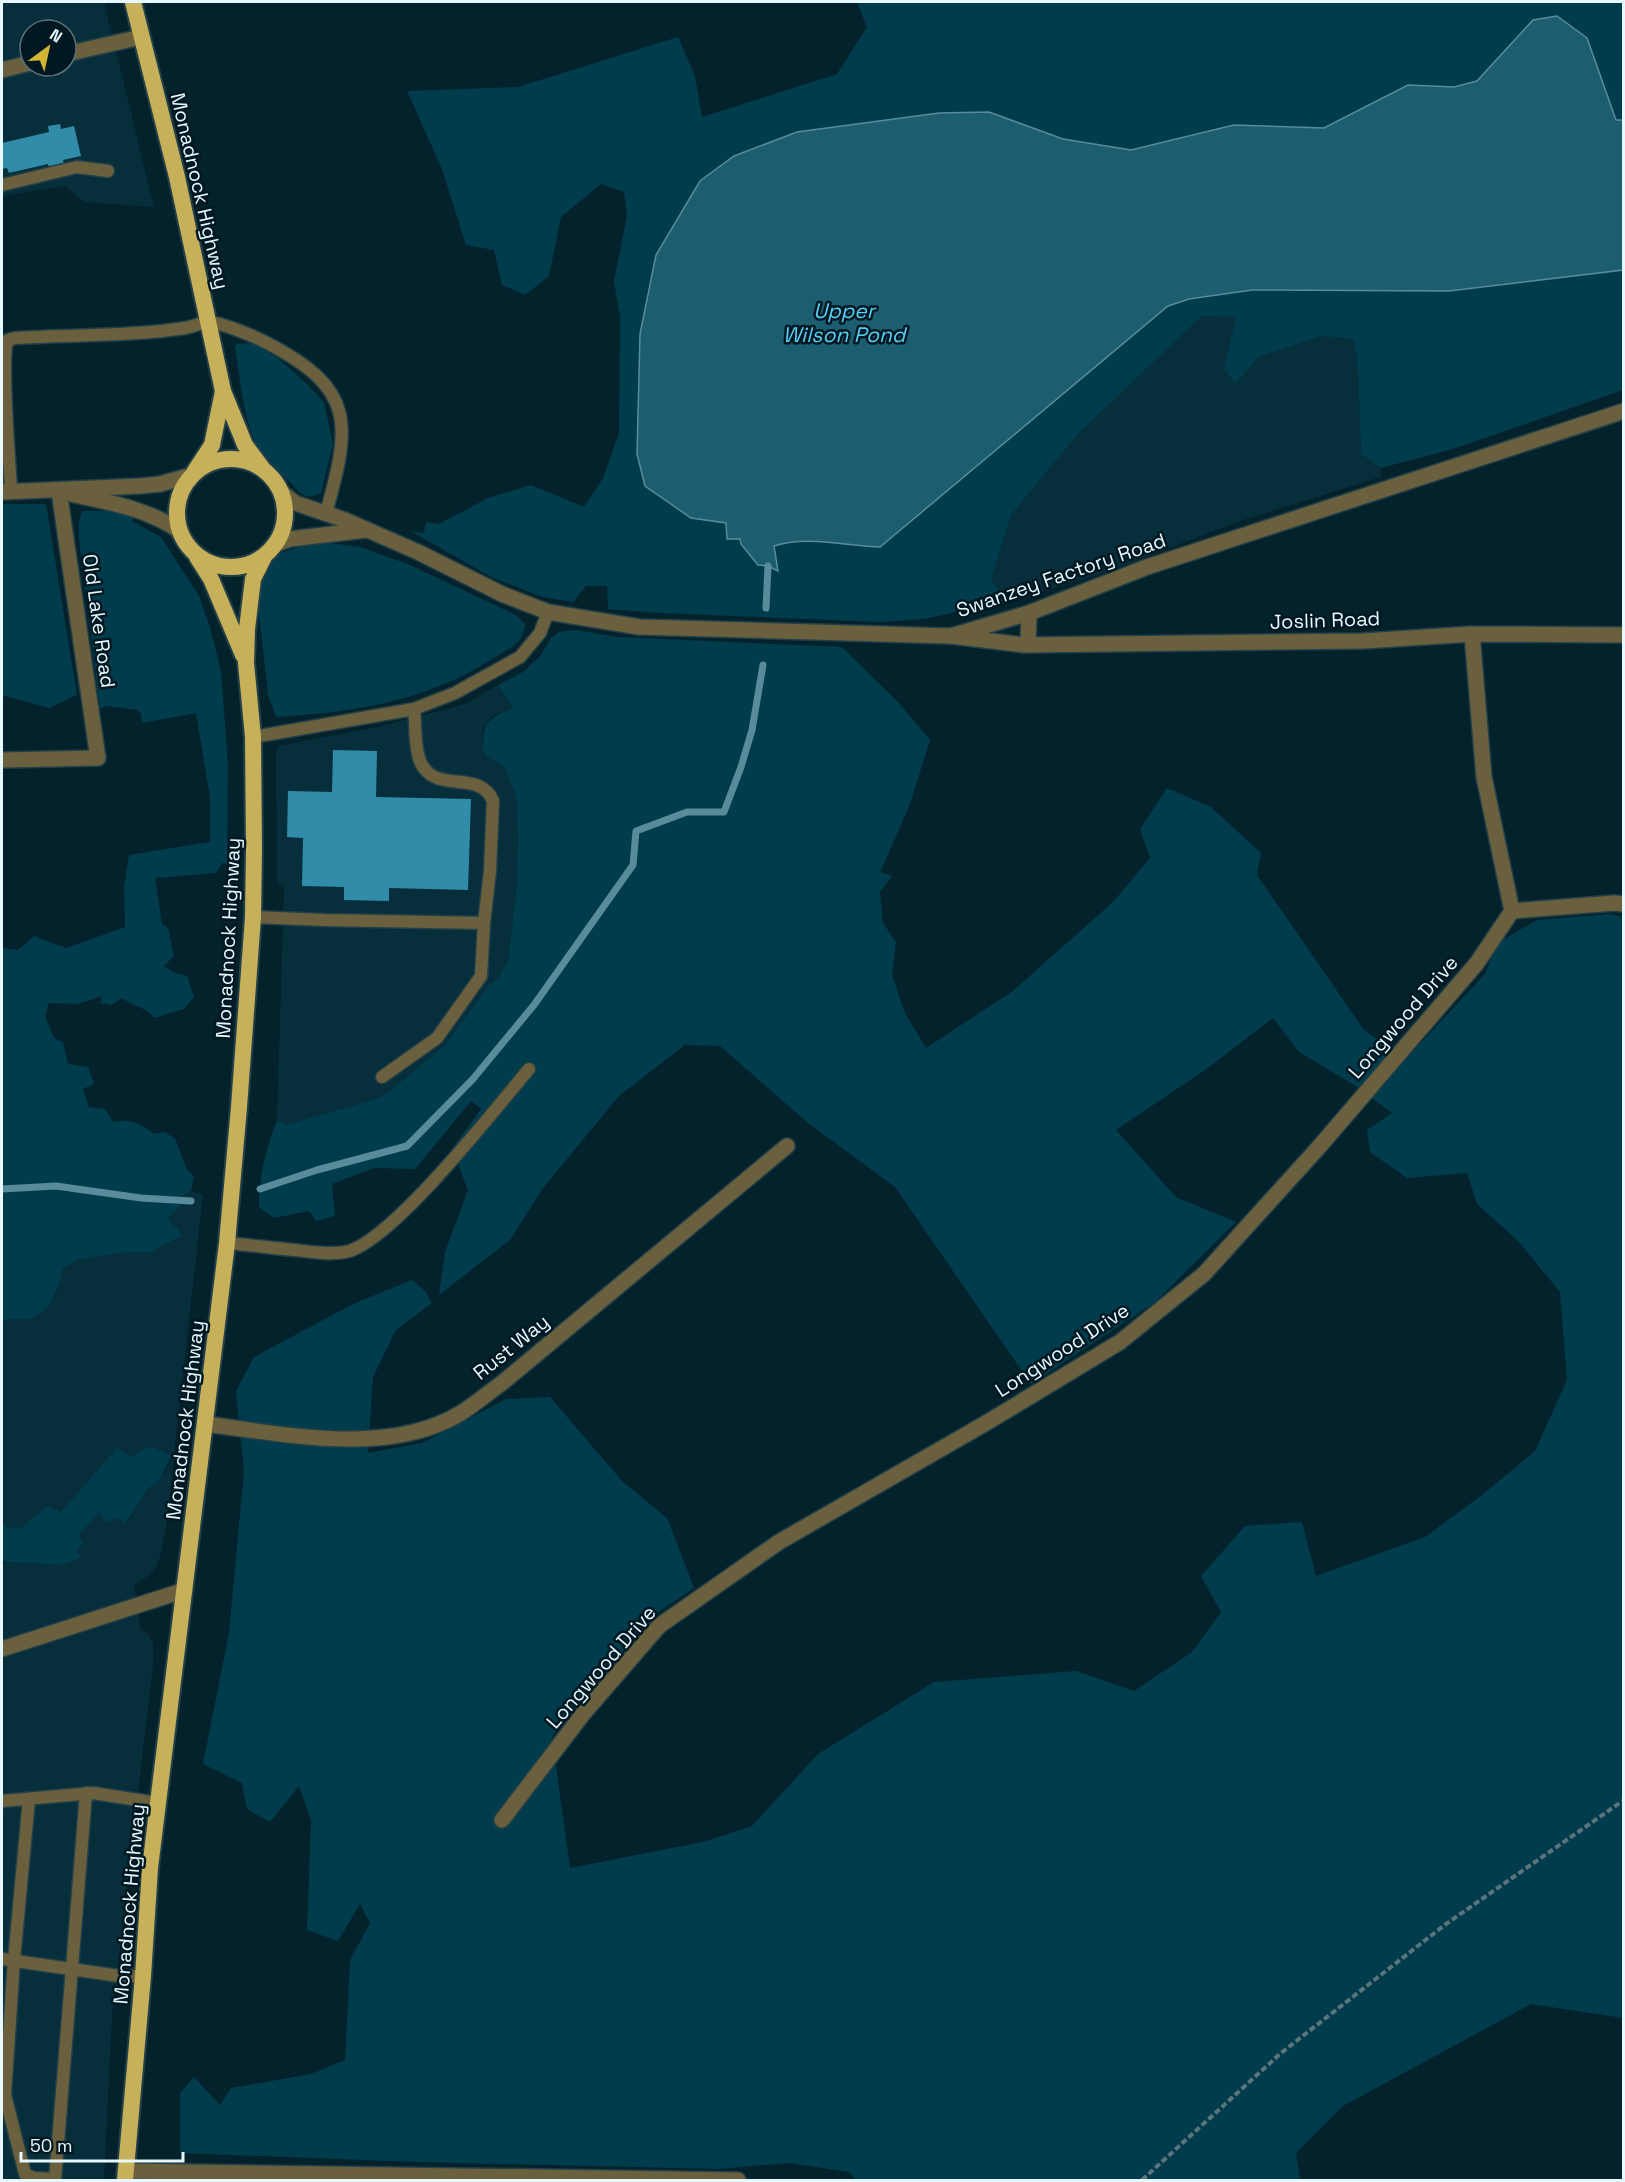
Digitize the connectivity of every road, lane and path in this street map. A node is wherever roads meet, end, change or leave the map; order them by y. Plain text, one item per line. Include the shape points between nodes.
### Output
1 (133, 2) edge
2 (141, 37) junction
3 (78, 51) edge
4 (18, 66) edge
5 (2, 70) edge
6 (108, 171) dead end
7 (2, 185) edge
8 (208, 321) junction
9 (223, 391) junction
10 (1623, 411) edge
11 (263, 469) junction
12 (192, 475) junction
13 (6, 491) edge
14 (59, 491) junction
15 (282, 492) junction
16 (326, 513) junction
17 (366, 530) junction
18 (181, 532) junction
19 (271, 550) junction
20 (194, 554) junction
21 (548, 612) junction
22 (1029, 613) junction
23 (1472, 633) junction
24 (1623, 635) edge
25 (951, 636) junction
26 (1028, 644) junction
27 (246, 663) junction
28 (414, 709) junction
29 (254, 737) junction
30 (2, 760) edge
31 (1623, 904) edge
32 (1512, 911) junction
33 (253, 917) junction
34 (484, 923) junction
35 (529, 1069) dead end
36 (382, 1077) dead end
37 (787, 1146) dead end
38 (227, 1243) junction
39 (206, 1424) junction
40 (186, 1590) junction
41 (2, 1649) edge
42 (86, 1793) junction
43 (29, 1799) junction
44 (1623, 1800) edge
45 (2, 1801) edge
46 (158, 1803) junction
47 (502, 1820) dead end
48 (8, 1959) edge
49 (72, 1968) junction
50 (143, 1976) junction
51 (125, 2176) edge
52 (55, 2180) edge
53 (738, 2181) edge
54 (1142, 2181) edge

1 - 2 highway, Monadnock Highway
2 - 3 street
2 - 8 highway, Monadnock Highway
4 - 5 street
6 - 7 lane via 77,167
8 - 9 highway, Monadnock Highway
8 - 13 lane via 160,331 8,340
8 - 16 lane via 254,336 297,358 334,396 340,411 342,451
9 - 11 highway, Monadnock Highway via 245,445
9 - 12 highway, Monadnock Highway via 212,445
10 - 22 street, Swanzey Factory Road via 1147,567
11 - 12 highway via 243,460 221,460
11 - 15 highway
12 - 14 street via 160,484
12 - 18 highway via 177,506
13 - 14 street
14 - 18 street via 137,509 165,520
14 - 30 street, Old Lake Road via 98,758
15 - 16 street, Swanzey Factory Road via 295,503
15 - 19 highway via 285,522
16 - 17 street, Swanzey Factory Road
17 - 19 street, Swanzey Factory Road via 290,539
17 - 21 street, Swanzey Factory Road
18 - 20 highway
19 - 20 highway via 260,560 226,568
19 - 27 highway, Monadnock Highway via 253,579
20 - 27 highway, Monadnock Highway via 212,579
21 - 25 street, Swanzey Factory Road via 639,627
21 - 28 lane via 540,633 520,657 454,693
22 - 25 street, Swanzey Factory Road
22 - 26 street
23 - 24 street, Joslin Road
23 - 26 street, Joslin Road via 1363,641
23 - 32 street via 1484,777
25 - 26 street, Joslin Road
27 - 29 highway, Monadnock Highway
28 - 29 lane
28 - 34 lane via 419,759 424,769 444,781 482,786 493,801
29 - 33 highway, Monadnock Highway
31 - 32 street
32 - 47 street, Longwood Drive via 1469,972 1204,1274 1120,1342 780,1542 659,1626 583,1714
33 - 34 lane
33 - 38 highway, Monadnock Highway
34 - 36 lane via 481,976 437,1038
35 - 38 lane via 428,1185 394,1221 366,1243 331,1254
37 - 39 street, Rust Way via 502,1383 460,1413 420,1430 381,1438 281,1434
38 - 39 highway, Monadnock Highway
39 - 40 highway, Monadnock Highway
40 - 41 street
40 - 46 highway, Monadnock Highway
42 - 43 lane
42 - 46 lane
42 - 49 lane
43 - 45 lane
43 - 48 lane
44 - 54 path via 1446,1924 1281,2053
46 - 50 highway, Monadnock Highway
48 - 49 lane
48 - 52 lane via 5,2102 25,2174
49 - 50 lane
49 - 52 lane
50 - 51 highway, Monadnock Highway
51 - 53 street

